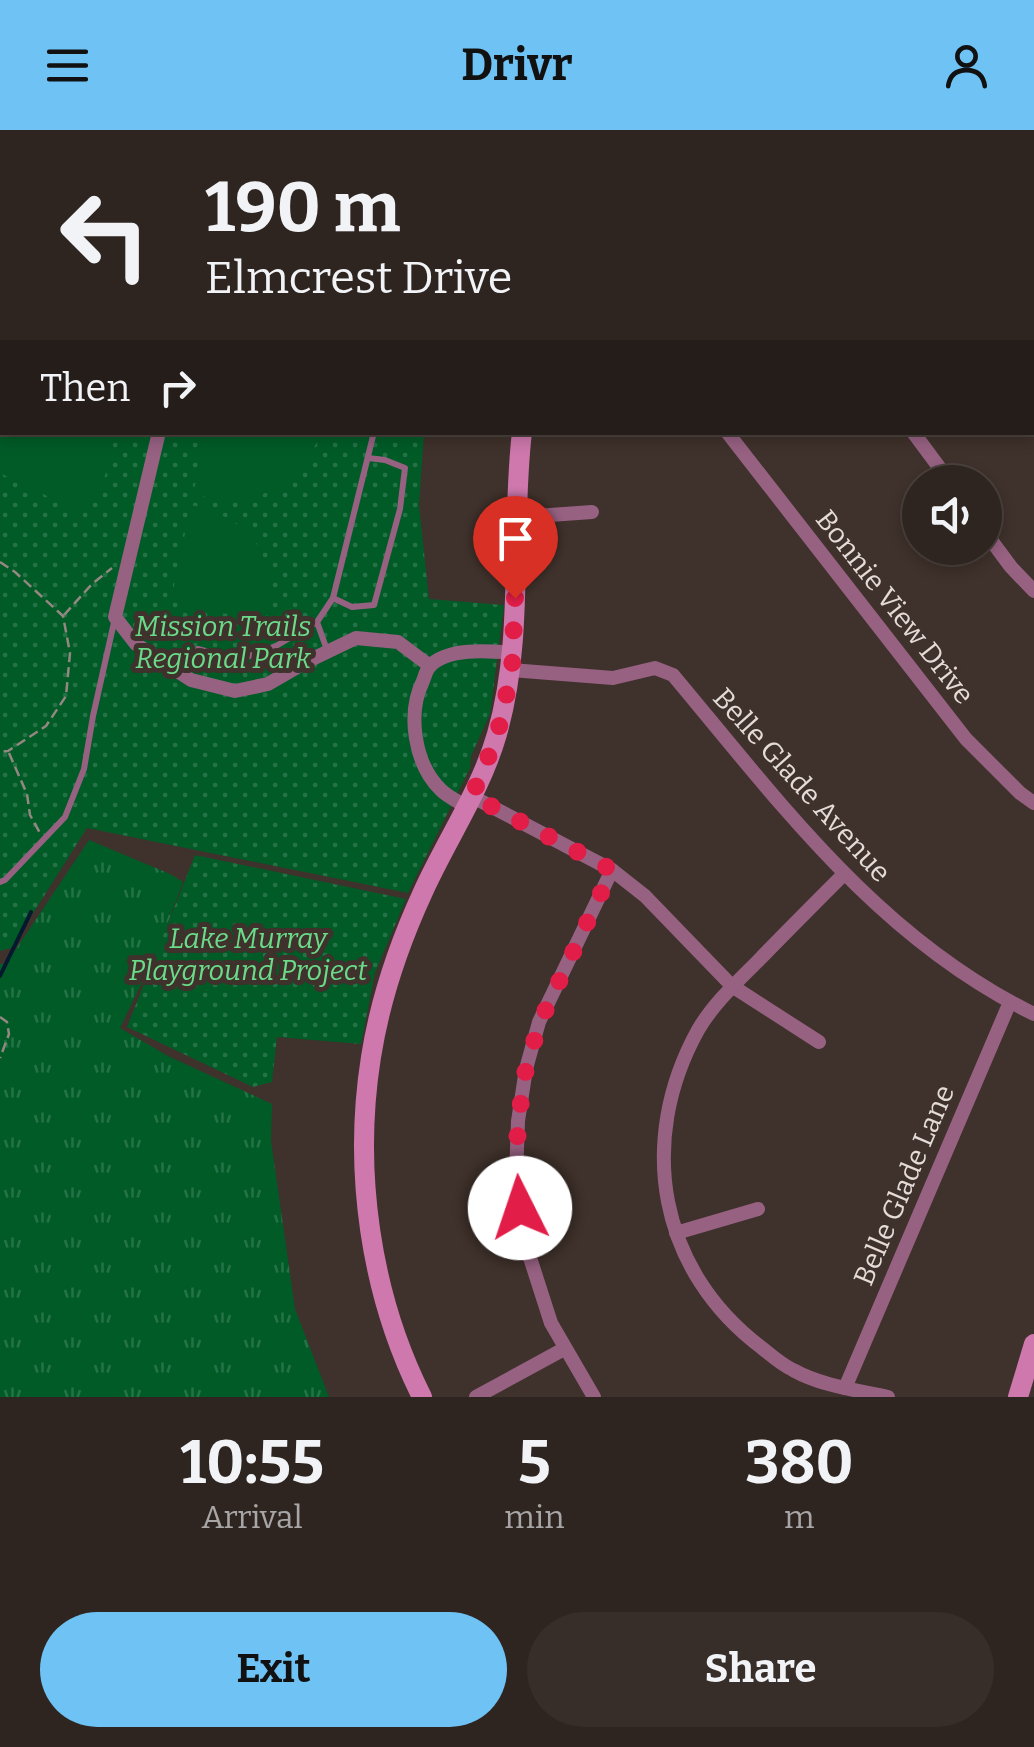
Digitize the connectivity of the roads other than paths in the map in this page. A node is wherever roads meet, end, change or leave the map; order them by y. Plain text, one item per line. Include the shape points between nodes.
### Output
1 (159, 435) edge
2 (373, 435) edge
3 (522, 435) edge
4 (729, 435) edge
5 (916, 435) edge
6 (368, 458) junction
7 (938, 465) edge
8 (592, 512) dead end
9 (516, 514) junction
10 (1002, 556) edge
11 (1034, 591) edge
12 (333, 598) junction
13 (116, 617) junction
14 (317, 622) junction
15 (198, 650) dead end
16 (328, 652) junction
17 (512, 662) junction
18 (430, 666) junction
19 (470, 802) junction
20 (1034, 804) edge
21 (612, 870) junction
22 (843, 874) junction
23 (0, 882) edge
24 (732, 986) junction
25 (1010, 1002) junction
26 (1034, 1014) edge
27 (819, 1042) dead end
28 (758, 1210) dead end
29 (676, 1233) junction
30 (1034, 1344) edge
31 (564, 1348) junction
32 (845, 1388) junction
33 (422, 1397) edge
34 (476, 1397) edge
35 (594, 1397) edge
36 (888, 1397) edge
37 (1018, 1397) edge

1 - 13 street
2 - 6 lane
3 - 9 street
4 - 20 street, Bonnie View Drive via 966,739
5 - 7 street
6 - 12 lane
6 - 12 lane via 406,468 400,508 374,605 352,607
8 - 9 street
9 - 17 street
10 - 11 street
12 - 14 lane
13 - 16 street via 136,644 191,680 236,691 268,684
13 - 23 lane via 84,770 65,817
14 - 15 lane via 239,660
14 - 16 lane
16 - 18 street via 356,638 398,642
17 - 18 street, Belle Glade Avenue via 480,650
17 - 19 street via 497,736
17 - 22 street, Belle Glade Avenue via 613,678 656,668 672,675
18 - 19 street via 417,692 416,740 442,791
19 - 21 street
19 - 33 street via 391,972 371,1058 364,1143 381,1286
21 - 24 street
21 - 31 street via 540,1022 518,1122 524,1239
22 - 24 street
22 - 25 street, Belle Glade Avenue via 887,916
24 - 27 street
24 - 29 street via 700,1026 670,1099 663,1168
25 - 26 street, Belle Glade Avenue
25 - 32 street, Belle Glade Lane
28 - 29 street
29 - 32 street via 717,1307 738,1330 790,1369
30 - 37 street
31 - 34 street
31 - 35 street
32 - 36 street

